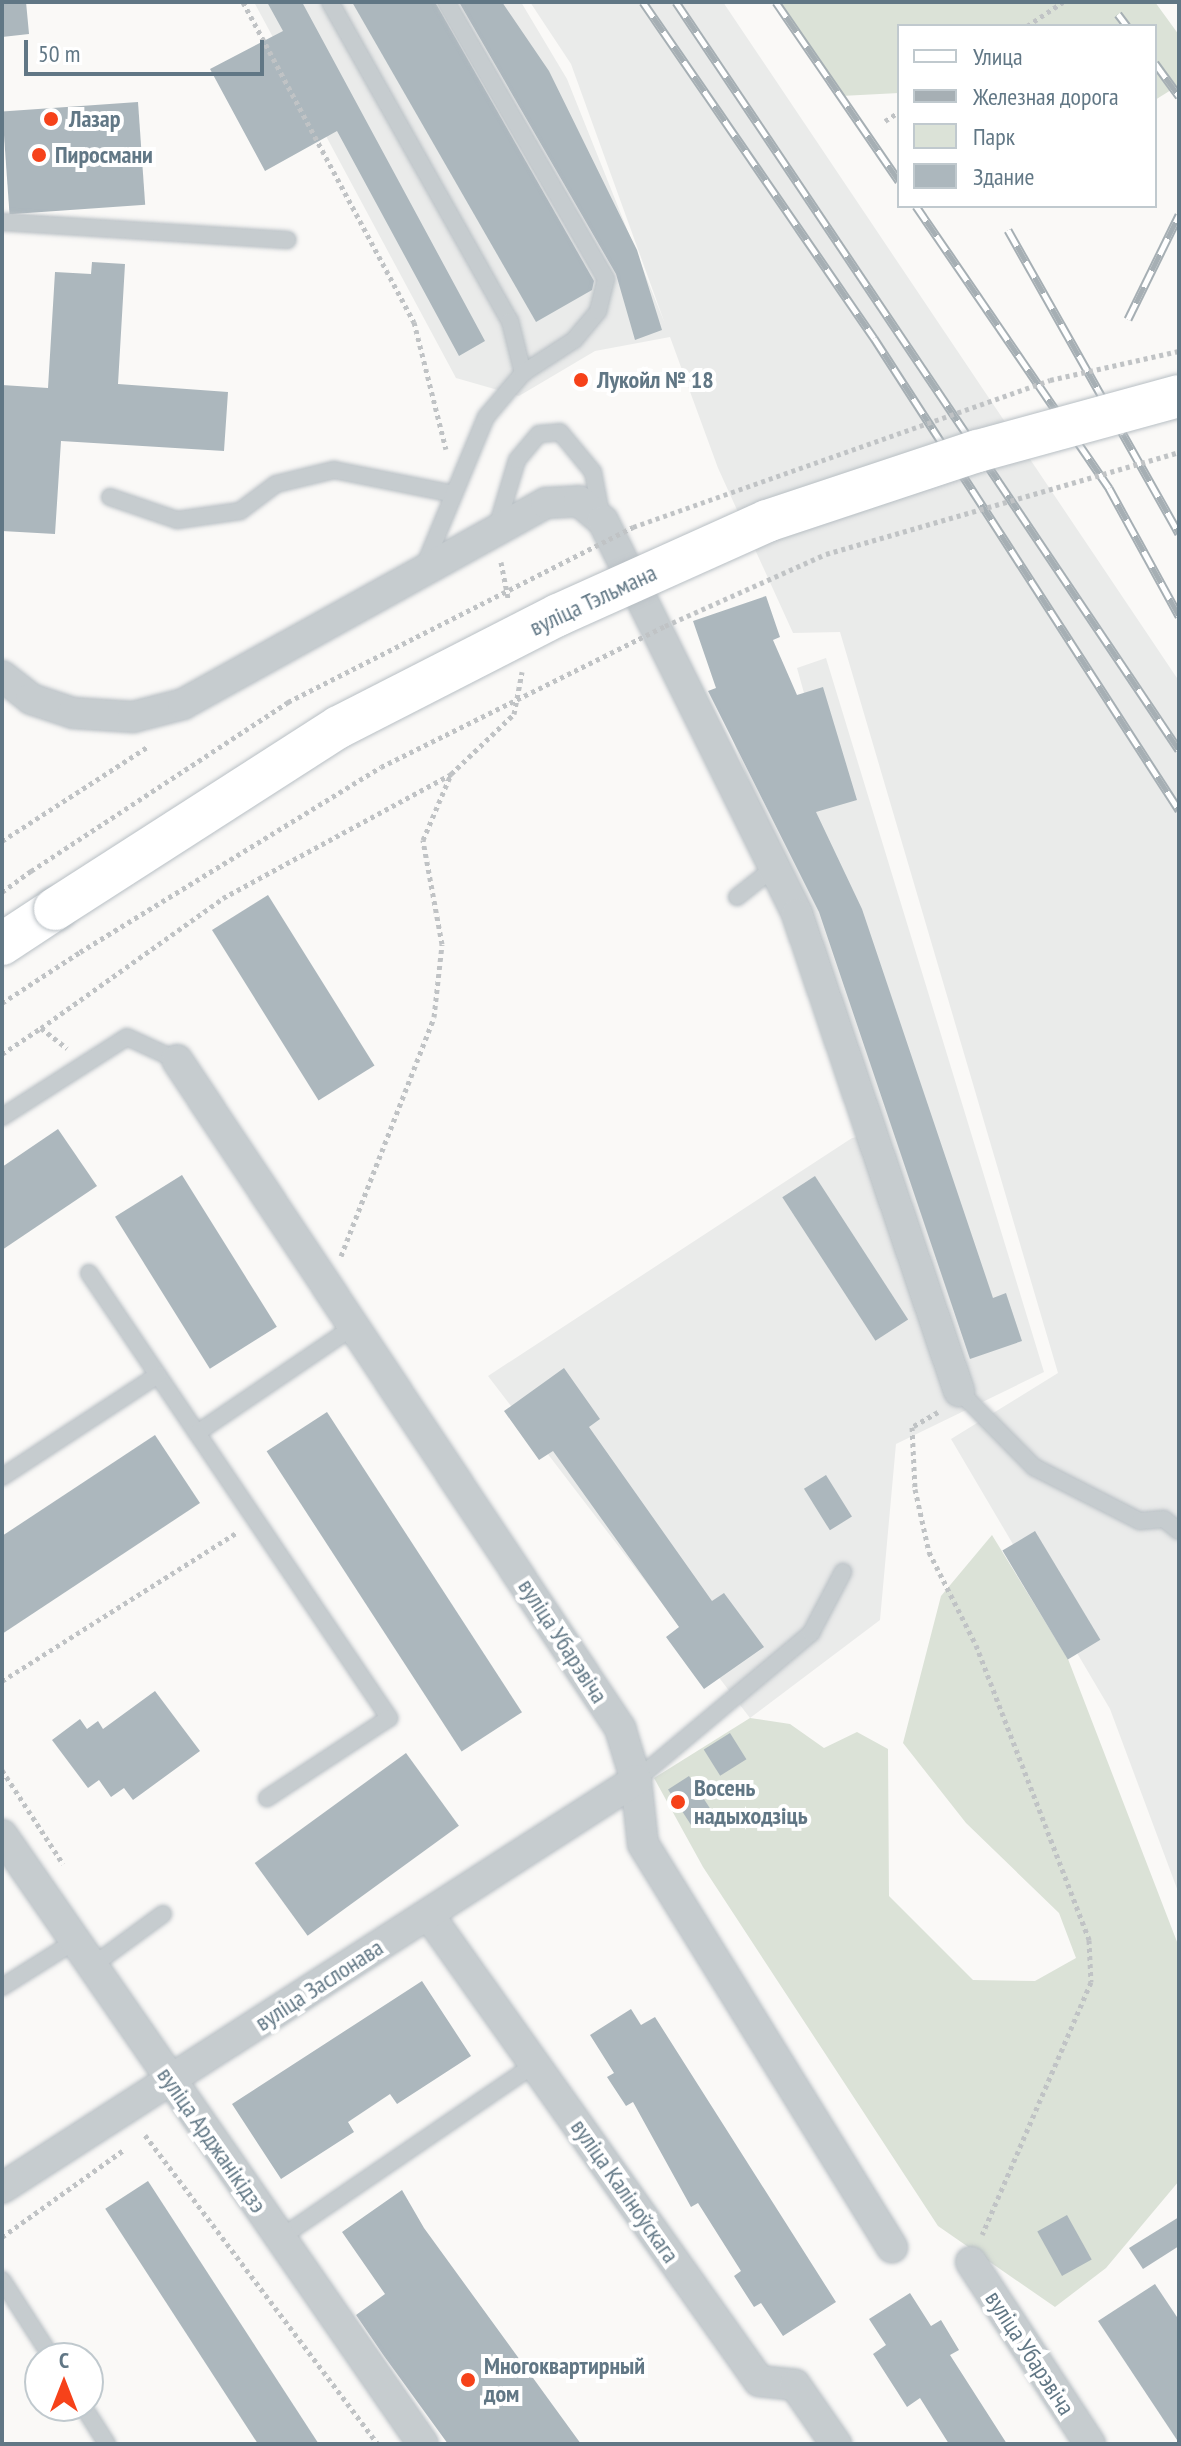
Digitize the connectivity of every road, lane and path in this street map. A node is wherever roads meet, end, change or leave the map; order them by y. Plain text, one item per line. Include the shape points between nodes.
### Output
1 (243, 2) edge
2 (330, 2) edge
3 (446, 2) edge
4 (1063, 2) edge
5 (1030, 24) edge
6 (897, 113) edge
7 (885, 121) dead end
8 (2, 222) edge
9 (287, 240) dead end
10 (523, 373) junction
11 (1179, 396) edge
12 (1179, 452) edge
13 (455, 491) junction
14 (110, 497) dead end
15 (603, 521) junction
16 (496, 531) junction
17 (421, 575) junction
18 (510, 605) dead end
19 (521, 665) dead end
20 (2, 676) edge
21 (167, 708) junction
22 (451, 774) junction
23 (2, 841) edge
24 (776, 866) junction
25 (31, 871) dead end
26 (2, 892) edge
27 (737, 897) dead end
28 (2, 944) edge
29 (2, 1003) edge
30 (41, 1028) junction
31 (2, 1054) edge
32 (177, 1060) joint
33 (86, 1063) junction
34 (2, 1117) edge
35 (89, 1273) dead end
36 (329, 1282) junction
37 (356, 1325) junction
38 (158, 1375) junction
39 (959, 1391) junction
40 (197, 1433) junction
41 (2, 1477) edge
42 (256, 1521) junction
43 (1179, 1531) edge
44 (843, 1572) dead end
45 (2, 1681) edge
46 (636, 1780) junction
47 (267, 1798) dead end
48 (2, 1835) edge
49 (163, 1914) dead end
50 (428, 1914) junction
51 (75, 1941) junction
52 (92, 1966) junction
53 (2, 1987) edge
54 (535, 2064) junction
55 (172, 2081) junction
56 (145, 2135) dead end
57 (2, 2188) edge
58 (280, 2238) junction
59 (892, 2247) dead end
60 (971, 2262) joint
61 (2, 2280) edge
62 (42, 2342) edge
63 (93, 2422) edge
64 (107, 2444) edge
65 (378, 2444) edge
66 (423, 2444) edge
67 (836, 2444) edge
68 (1090, 2444) edge

1 - 13 path via 414,322
2 - 10 lane via 510,321
3 - 10 lane via 606,279 598,311 574,340
4 - 5 path
6 - 7 path
8 - 9 lane
10 - 13 lane via 486,417
11 - 28 main road, вуліца Тэльмана, bridge via 978,451 767,521 558,615 339,727
12 - 29 path, bridge via 826,554 692,614 381,767
13 - 14 lane via 334,470 276,484 240,511 177,520
13 - 17 lane
15 - 16 street via 579,501 546,503
15 - 16 lane via 593,472 575,443 560,432 539,434 517,460
15 - 24 street
16 - 17 street
16 - 18 path
17 - 21 street via 228,685
19 - 22 path via 514,714
20 - 21 street via 31,699 73,713 133,717
21 - 23 path via 165,736
22 - 30 path via 223,898
22 - 36 path via 423,840 442,944 434,1017 395,1131
24 - 27 lane
24 - 39 street
25 - 26 path
30 - 31 path
30 - 33 path
32 - 33 lane via 127,1037
32 - 36 street, вуліца Убарэвіча
33 - 34 lane
35 - 38 lane
36 - 37 street, вуліца Убарэвіча
37 - 40 lane
37 - 46 street, вуліца Убарэвіча via 620,1728
38 - 40 lane
38 - 41 lane
39 - 43 lane via 1034,1467 1140,1521 1164,1519
39 - 60 path via 912,1427 915,1489 929,1552 976,1645 1089,1940 1091,1982
40 - 42 lane
42 - 45 path
42 - 47 lane via 389,1718
44 - 46 lane via 811,1633
46 - 50 street, вуліца Заслонава
46 - 59 street, вуліца Убарэвіча via 643,1844
48 - 51 street, вуліца Арджанікідзэ
49 - 52 lane
50 - 54 street, вуліца Каліноўскага
50 - 55 street, вуліца Заслонава
51 - 52 street, вуліца Арджанікідзэ
51 - 53 lane
52 - 55 street, вуліца Арджанікідзэ
54 - 58 lane
54 - 67 street, вуліца Каліноўскага via 759,2381 795,2385
55 - 57 street, вуліца Заслонава
55 - 58 street, вуліца Арджанікідзэ
56 - 65 path
58 - 66 street, вуліца Арджанікідзэ
60 - 68 street, вуліца Убарэвіча
61 - 62 lane
63 - 64 lane

